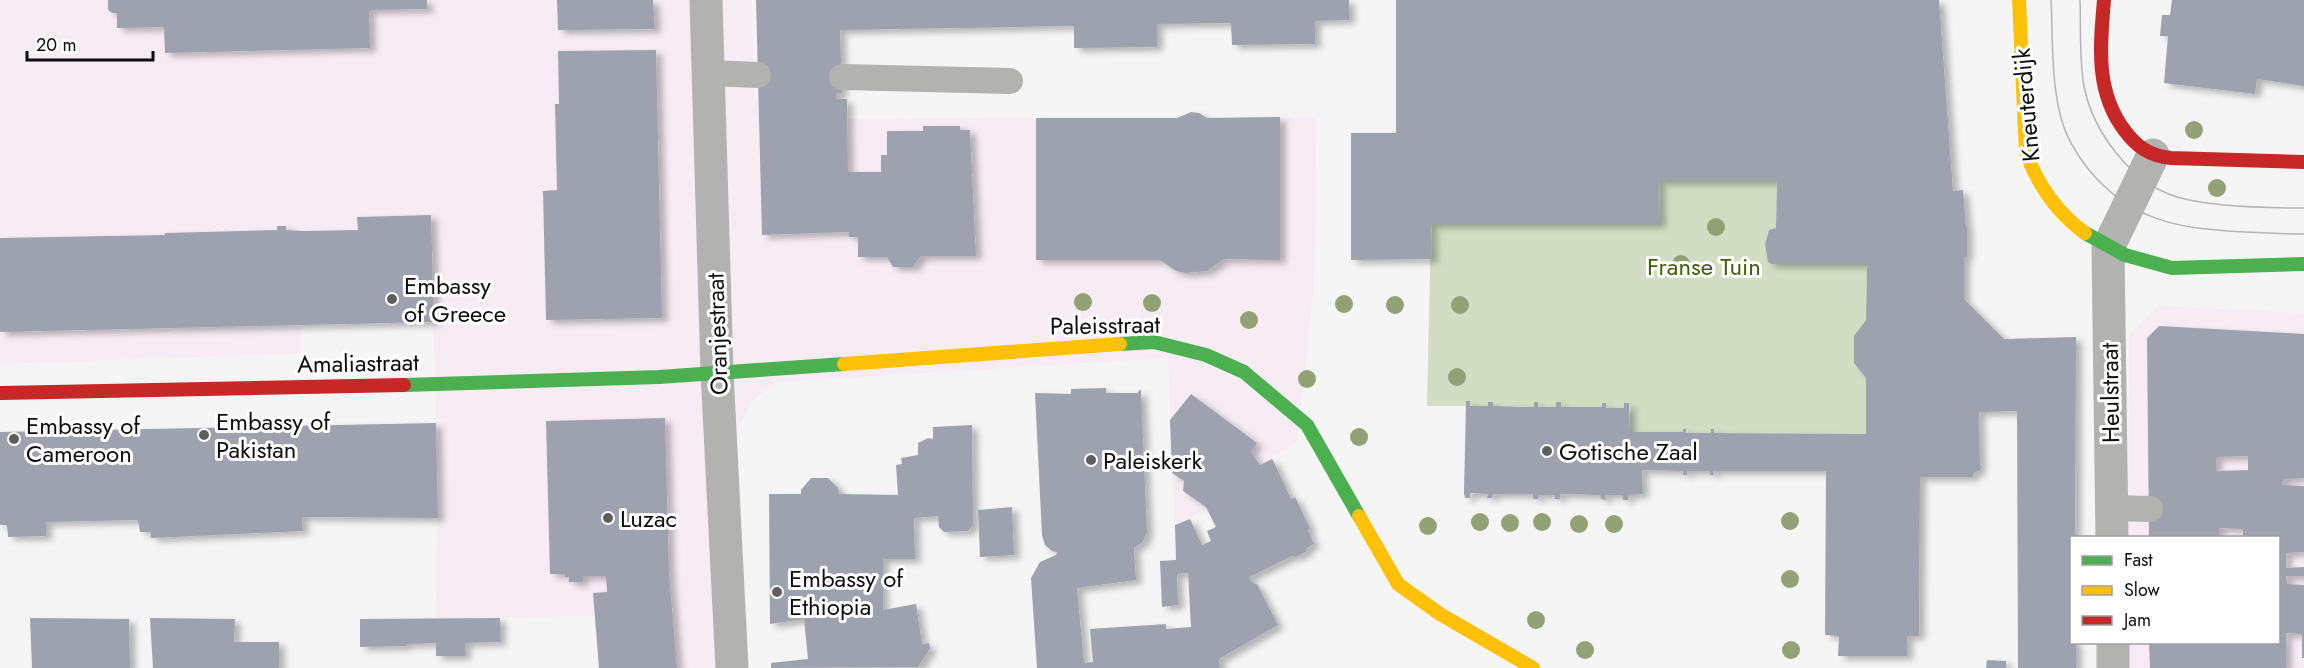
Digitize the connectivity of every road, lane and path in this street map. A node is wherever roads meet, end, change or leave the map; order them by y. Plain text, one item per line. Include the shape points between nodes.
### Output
1 (706, 0) edge
2 (2019, 0) edge
3 (2104, 0) edge
4 (710, 73) junction
5 (758, 75) dead end
6 (842, 77) dead end
7 (1010, 81) dead end
8 (2153, 155) junction
9 (2304, 162) edge
10 (2108, 248) junction
11 (2304, 264) edge
12 (717, 372) junction
13 (0, 393) edge
14 (2150, 509) dead end
15 (2112, 523) edge
16 (2113, 644) edge
17 (732, 668) edge
18 (1533, 668) edge
19 (2113, 668) edge

1 - 4 street, Oranjestraat
2 - 10 street, Kneuterdijk via 2026,153 2032,173 2054,206
3 - 8 street via 2100,50 2102,83 2110,109 2134,141
4 - 5 lane
4 - 12 street, Oranjestraat
6 - 7 lane
8 - 9 street
8 - 10 street
10 - 11 street, Kneuterdijk via 2173,269
10 - 15 street, Heulstraat
12 - 13 street, Amaliastraat via 491,383
12 - 17 street, Oranjestraat
12 - 18 street, Paleisstraat via 1154,342 1206,355 1244,372 1307,425 1398,584 1440,614
14 - 15 lane
16 - 19 street

